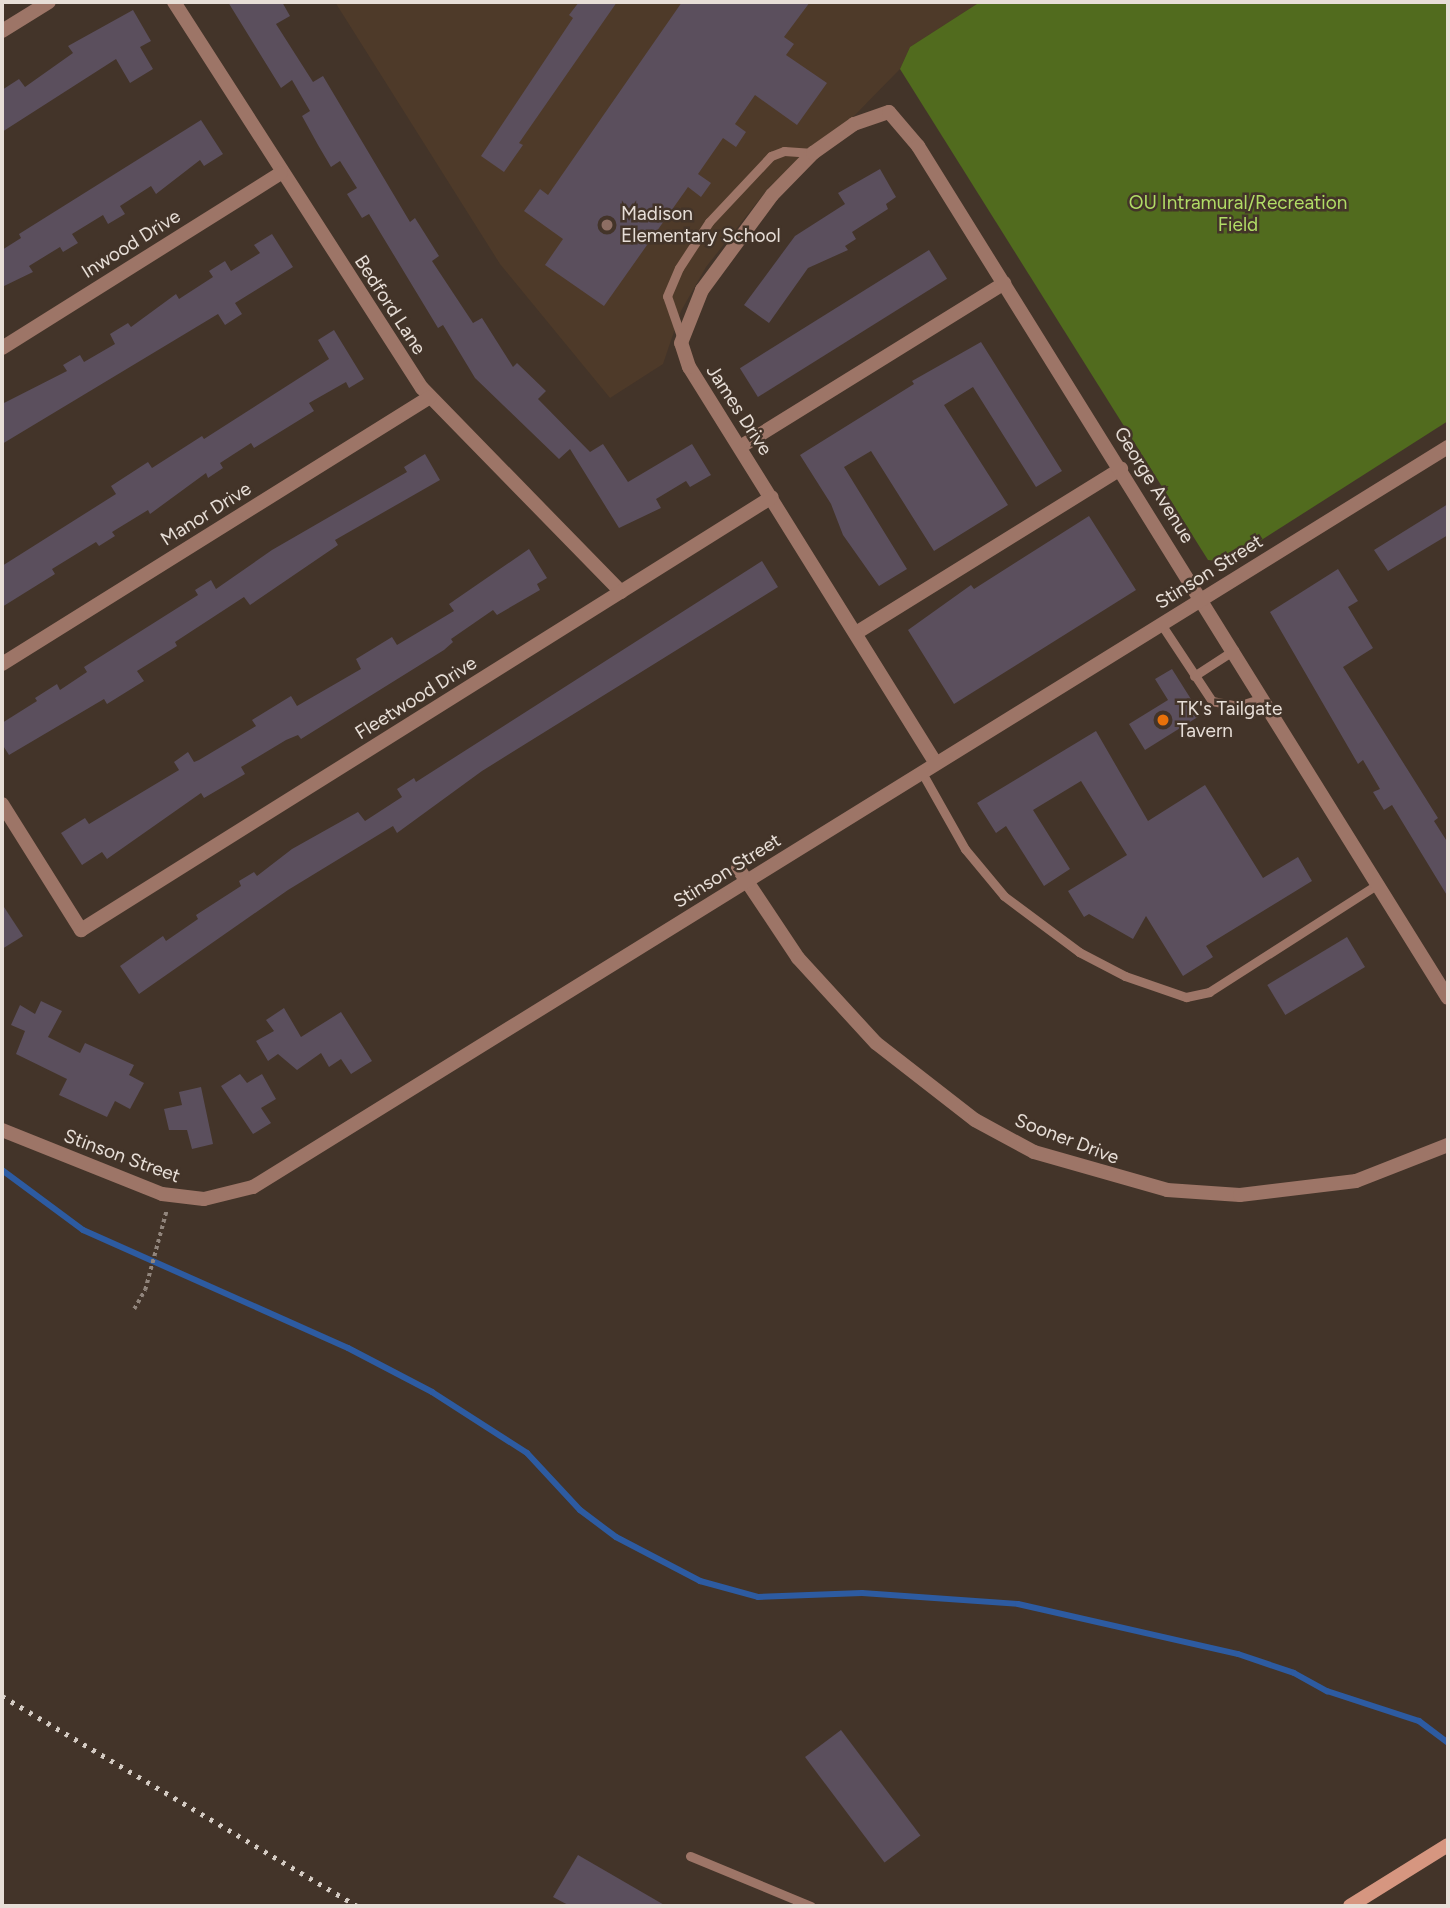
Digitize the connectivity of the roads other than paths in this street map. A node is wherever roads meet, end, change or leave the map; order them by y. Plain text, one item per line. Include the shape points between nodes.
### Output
1 (49, 2) edge
2 (174, 2) edge
3 (2, 31) edge
4 (813, 153) junction
5 (281, 173) junction
6 (1004, 283) junction
7 (681, 336) junction
8 (2, 348) edge
9 (430, 397) junction
10 (740, 447) junction
11 (1448, 447) edge
12 (1121, 469) junction
13 (772, 497) junction
14 (621, 592) junction
15 (1202, 598) junction
16 (1161, 624) junction
17 (856, 633) junction
18 (1234, 650) junction
19 (2, 664) edge
20 (1194, 676) junction
21 (1263, 698) junction
22 (936, 762) junction
23 (921, 771) junction
24 (2, 804) edge
25 (738, 868) dead end
26 (748, 881) junction
27 (1378, 884) junction
28 (1448, 998) edge
29 (2, 1130) edge
30 (1448, 1145) edge
31 (1448, 1845) edge
32 (690, 1856) dead end
33 (811, 1906) edge
34 (1350, 1906) edge

1 - 3 street
2 - 5 street, Bedford Lane
4 - 6 street, George Avenue via 878,114 895,115
4 - 7 street via 720,260
4 - 7 lane via 784,151 771,156 709,222 667,296
5 - 8 street, Inwood Drive
5 - 9 street, Bedford Lane
6 - 10 street
6 - 12 street, George Avenue
7 - 10 street, James Drive via 689,368
9 - 14 street, Bedford Lane
9 - 19 street, Manor Drive
10 - 13 street, James Drive
11 - 15 street, Stinson Street
12 - 15 street, George Avenue
12 - 17 street
13 - 14 street, Fleetwood Drive
13 - 17 street, James Drive
14 - 24 street, Fleetwood Drive via 81,930
15 - 16 street, Stinson Street
15 - 18 street, George Avenue
16 - 20 lane
16 - 22 street, Stinson Street
17 - 22 street, James Drive
18 - 20 lane
18 - 21 street, George Avenue
20 - 21 lane via 1212,701 1237,706
21 - 27 street, George Avenue
22 - 23 street, Stinson Street
23 - 26 street, Stinson Street
23 - 27 lane via 965,849 1004,896 1079,953 1186,998 1209,992
25 - 26 street, Sooner Drive
26 - 29 street, Stinson Street via 271,1178 222,1196 170,1196
26 - 30 street, Sooner Drive via 798,958 876,1043 975,1120 1034,1152 1167,1190 1240,1195 1356,1181
27 - 28 street, George Avenue
31 - 34 street
32 - 33 lane

